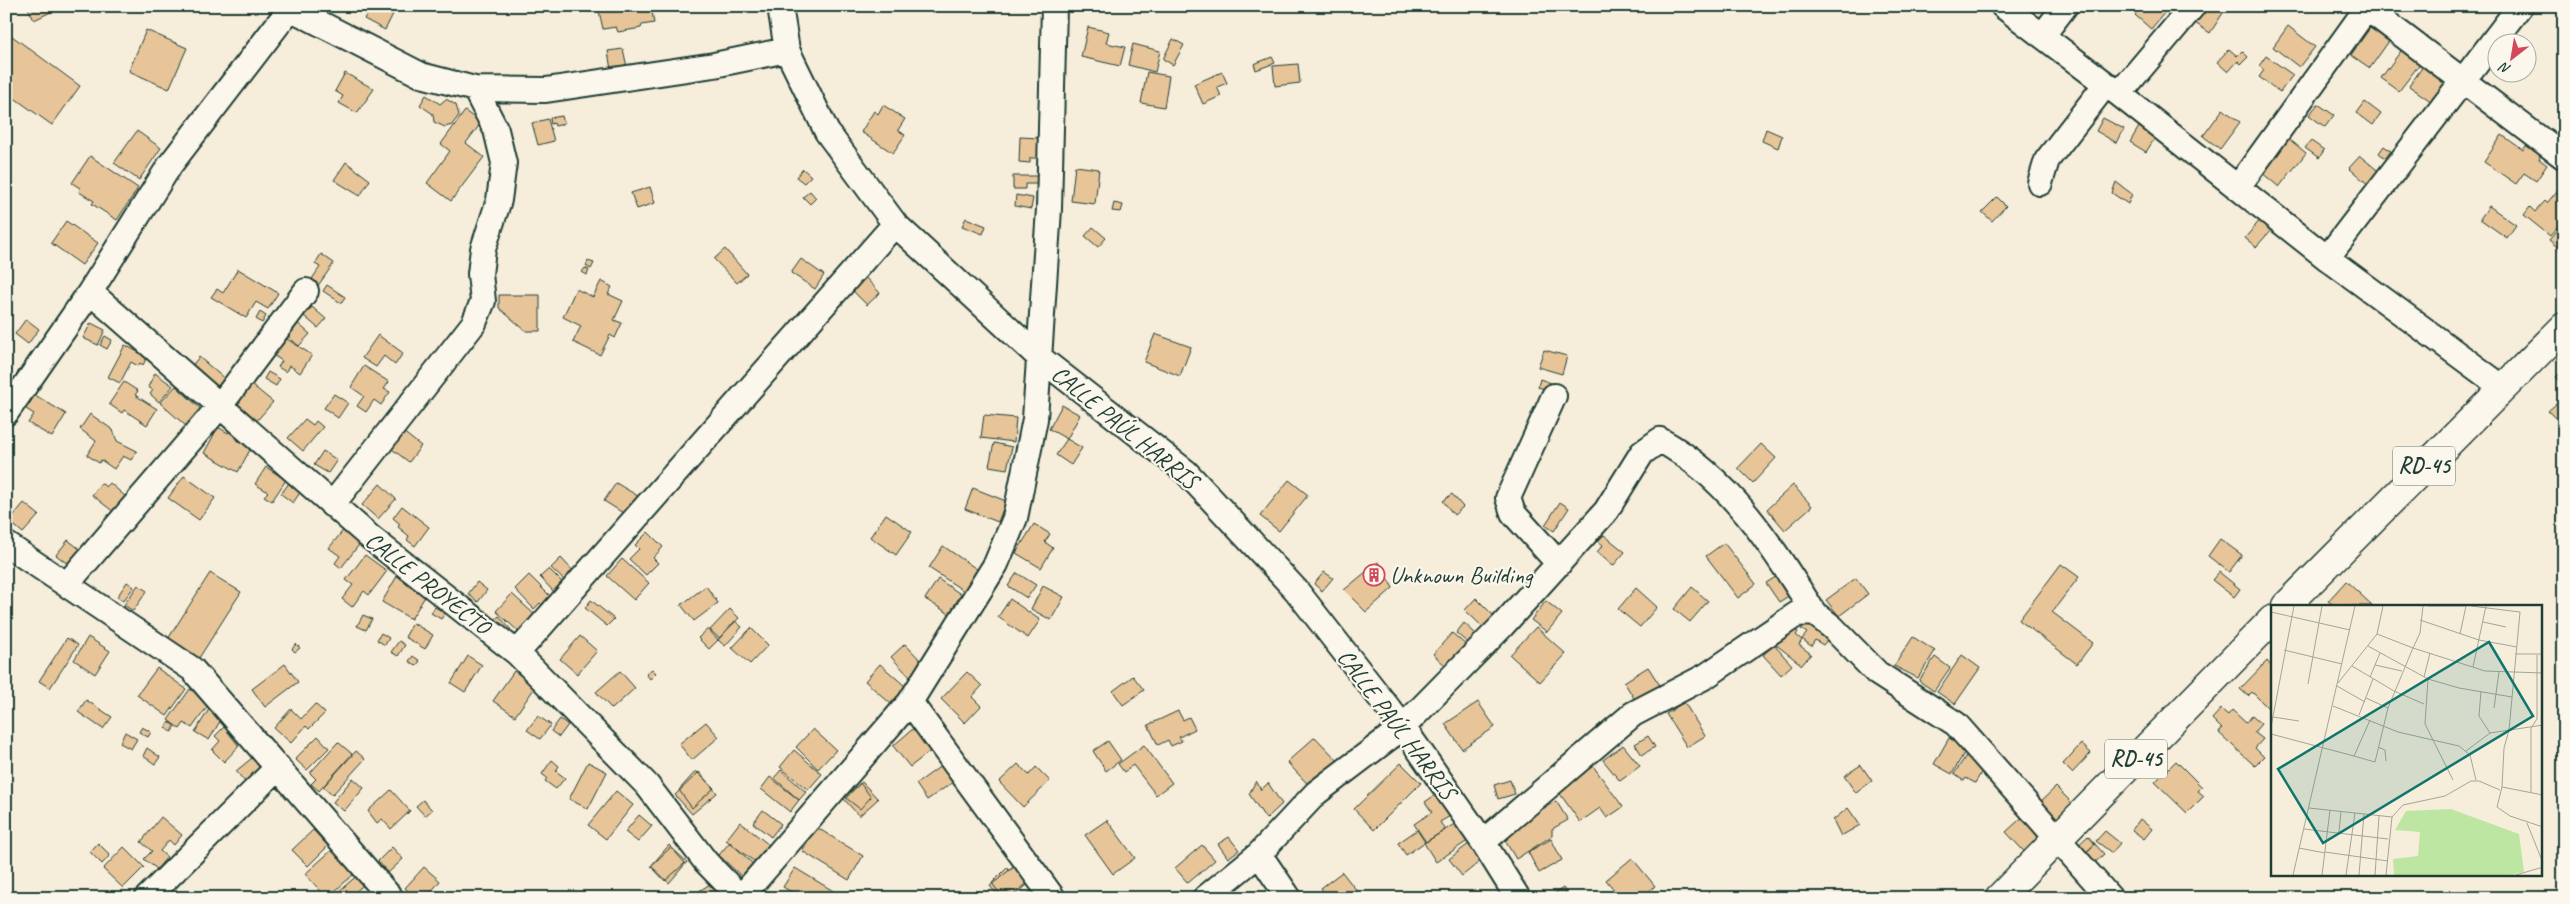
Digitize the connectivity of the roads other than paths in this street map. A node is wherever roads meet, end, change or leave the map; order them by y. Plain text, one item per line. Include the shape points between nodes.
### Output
1 (780, 6) edge
2 (1054, 6) edge
3 (2002, 6) edge
4 (2065, 6) edge
5 (2193, 6) edge
6 (2520, 6) edge
7 (289, 7) edge
8 (2365, 7) edge
9 (2043, 35) junction
10 (787, 50) junction
11 (2462, 80) junction
12 (474, 89) junction
13 (2112, 89) junction
14 (2564, 157) edge
15 (2040, 184) dead end
16 (2238, 187) junction
17 (895, 224) junction
18 (2327, 258) junction
19 (306, 291) dead end
20 (90, 292) junction
21 (2564, 327) edge
22 (1040, 358) junction
23 (2502, 387) junction
24 (1554, 396) dead end
25 (219, 407) junction
26 (6, 413) edge
27 (332, 505) junction
28 (6, 544) edge
29 (1559, 564) junction
30 (67, 584) junction
31 (2287, 605) edge
32 (1814, 613) junction
33 (2271, 621) edge
34 (517, 653) junction
35 (910, 702) junction
36 (1403, 726) junction
37 (278, 766) junction
38 (2056, 839) junction
39 (1483, 842) junction
40 (1259, 854) junction
41 (741, 897) edge
42 (148, 898) edge
43 (392, 898) edge
44 (1053, 898) edge
45 (1205, 898) edge
46 (1288, 898) edge
47 (1518, 898) edge
48 (1999, 898) edge
49 (2110, 898) edge

1 - 10 street, CALLE PAÚL HARRIS
2 - 22 street via 1049,209
3 - 9 street
4 - 9 street
5 - 13 street
6 - 11 street
7 - 12 street via 421,75
7 - 20 street via 170,165
8 - 11 street
8 - 16 street
9 - 13 street
10 - 12 street via 714,65 546,90
10 - 17 street, CALLE PAÚL HARRIS via 827,132
11 - 14 street
11 - 18 street
12 - 27 street via 496,130 504,163 499,200 483,249 480,274 483,301 474,323
13 - 15 street via 2047,160
13 - 16 street
16 - 18 street
17 - 22 street, CALLE PAÚL HARRIS
17 - 34 street
18 - 23 street
19 - 25 street
20 - 25 street, CALLE PROYECTO
20 - 26 street
21 - 23 main road, RD-45
22 - 35 street via 1035,419 1015,518 991,572
22 - 36 street, CALLE PAÚL HARRIS via 1186,472 1296,590
23 - 31 main road, RD-45
24 - 29 street via 1508,498 1513,513
25 - 27 street, CALLE PROYECTO
25 - 30 street
27 - 34 street, CALLE PROYECTO
28 - 30 street
29 - 32 street via 1606,511 1642,453 1660,440 1680,451 1733,500 1776,551
29 - 36 street
30 - 37 street via 192,669
32 - 38 street via 1832,626 1877,673 1956,724
32 - 39 street via 1796,614 1706,676 1632,714
33 - 38 main road, RD-45
34 - 41 street, CALLE PROYECTO via 647,785 706,862
35 - 41 street
35 - 44 street
36 - 39 street, CALLE PAÚL HARRIS
36 - 40 street via 1316,793
37 - 42 street
37 - 43 street
38 - 48 main road, RD-45
38 - 49 street
39 - 47 street, CALLE PAÚL HARRIS
40 - 45 street
40 - 46 street

